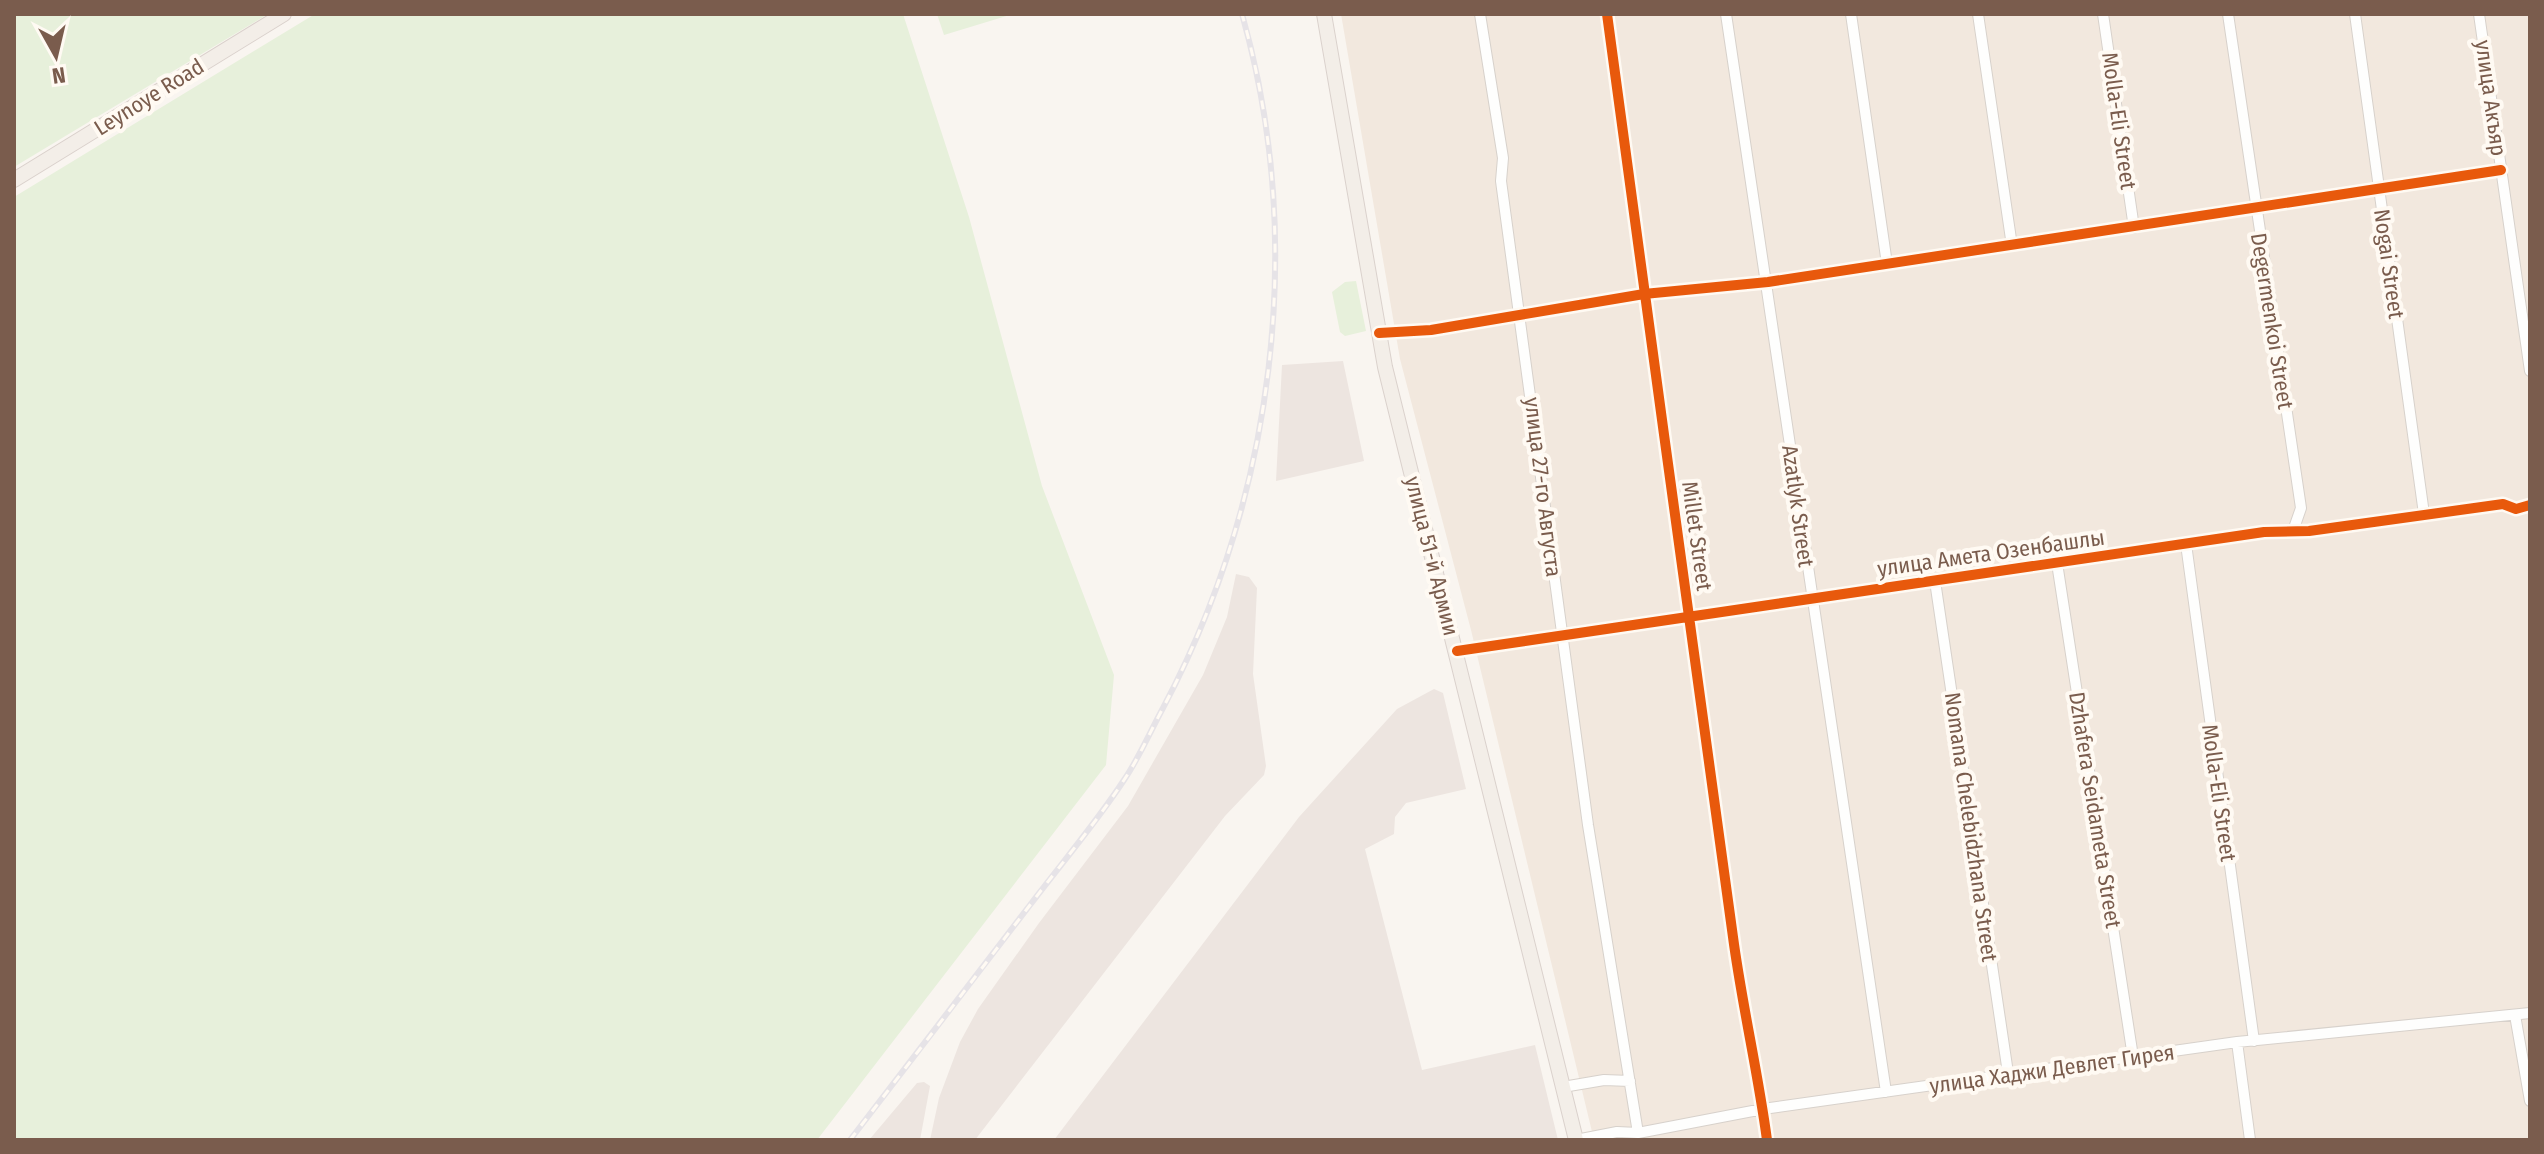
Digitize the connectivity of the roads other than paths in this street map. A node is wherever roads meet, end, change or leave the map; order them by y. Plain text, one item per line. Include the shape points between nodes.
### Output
1 (284, 14) edge
2 (1324, 14) edge
3 (1480, 14) edge
4 (1607, 14) edge
5 (1726, 14) edge
6 (1851, 14) edge
7 (1978, 14) edge
8 (2103, 14) edge
9 (2228, 14) edge
10 (2355, 14) edge
11 (2479, 14) edge
12 (2501, 170) junction
13 (14, 180) edge
14 (2379, 190) junction
15 (2255, 209) junction
16 (2134, 228) junction
17 (2012, 246) junction
18 (1887, 264) junction
19 (1768, 282) junction
20 (1644, 294) junction
21 (1520, 314) junction
22 (1379, 333) junction
23 (2530, 371) edge
24 (2530, 505) edge
25 (2424, 514) junction
26 (2293, 531) junction
27 (2186, 544) junction
28 (2057, 563) junction
29 (1935, 581) junction
30 (1811, 600) junction
31 (1688, 618) junction
32 (1562, 636) junction
33 (1457, 651) junction
34 (2530, 1013) edge
35 (2515, 1015) junction
36 (2254, 1041) junction
37 (2237, 1042) junction
38 (2133, 1057) junction
39 (2008, 1073) junction
40 (1630, 1081) junction
41 (1563, 1087) junction
42 (1886, 1092) junction
43 (2530, 1101) edge
44 (1763, 1109) junction
45 (1638, 1133) junction
46 (1576, 1140) edge
47 (1767, 1140) edge
48 (2250, 1140) edge

1 - 13 main road, Leynoye Road
2 - 22 main road, улица 51-й Армии
3 - 21 street, улица 27-го Августа
4 - 20 street, Millet Street
5 - 19 street, Azatlyk Street
6 - 18 street
7 - 17 street
8 - 16 street, Molla-Eli Street
9 - 15 street, Degermenkoi Street
10 - 14 street, Nogai Street
11 - 12 street, улица Акъяр
12 - 14 street
12 - 23 street, улица Акъяр
14 - 15 street
14 - 25 street, Nogai Street
15 - 16 street
15 - 26 street, Degermenkoi Street via 2301,508
16 - 17 street
17 - 18 street
18 - 19 street
19 - 20 street
19 - 30 street, Azatlyk Street
20 - 21 street
20 - 31 street, Millet Street
21 - 22 street
21 - 32 street, улица 27-го Августа
22 - 33 main road, улица 51-й Армии
24 - 25 street, улица Амета Озенбашлы
25 - 26 street, улица Амета Озенбашлы
26 - 27 street, улица Амета Озенбашлы
27 - 28 street, улица Амета Озенбашлы
27 - 36 street, Molla-Eli Street
28 - 29 street, улица Амета Озенбашлы
28 - 38 street, Dzhafera Seidameta Street
29 - 30 street, улица Амета Озенбашлы
29 - 39 street, Nomana Chelebidzhana Street
30 - 31 street, улица Амета Озенбашлы
30 - 42 street, Azatlyk Street
31 - 32 street, улица Амета Озенбашлы
31 - 44 street, Millet Street via 1733,940
32 - 33 street, улица Амета Озенбашлы
32 - 40 street, улица 27-го Августа
33 - 41 main road, улица 51-й Армии
34 - 35 street, улица Хаджи Девлет Гирея
35 - 36 street, улица Хаджи Девлет Гирея
35 - 43 street
36 - 37 street, улица Хаджи Девлет Гирея
37 - 38 street, улица Хаджи Девлет Гирея
37 - 48 street
38 - 39 street, улица Хаджи Девлет Гирея
39 - 42 street, улица Хаджи Девлет Гирея
40 - 41 street
40 - 45 street, улица 27-го Августа
41 - 46 main road, улица 51-й Армии
42 - 44 street, улица Хаджи Девлет Гирея
44 - 45 street, улица Хаджи Девлет Гирея
44 - 47 street, Millet Street
45 - 46 street, улица Хаджи Девлет Гирея

